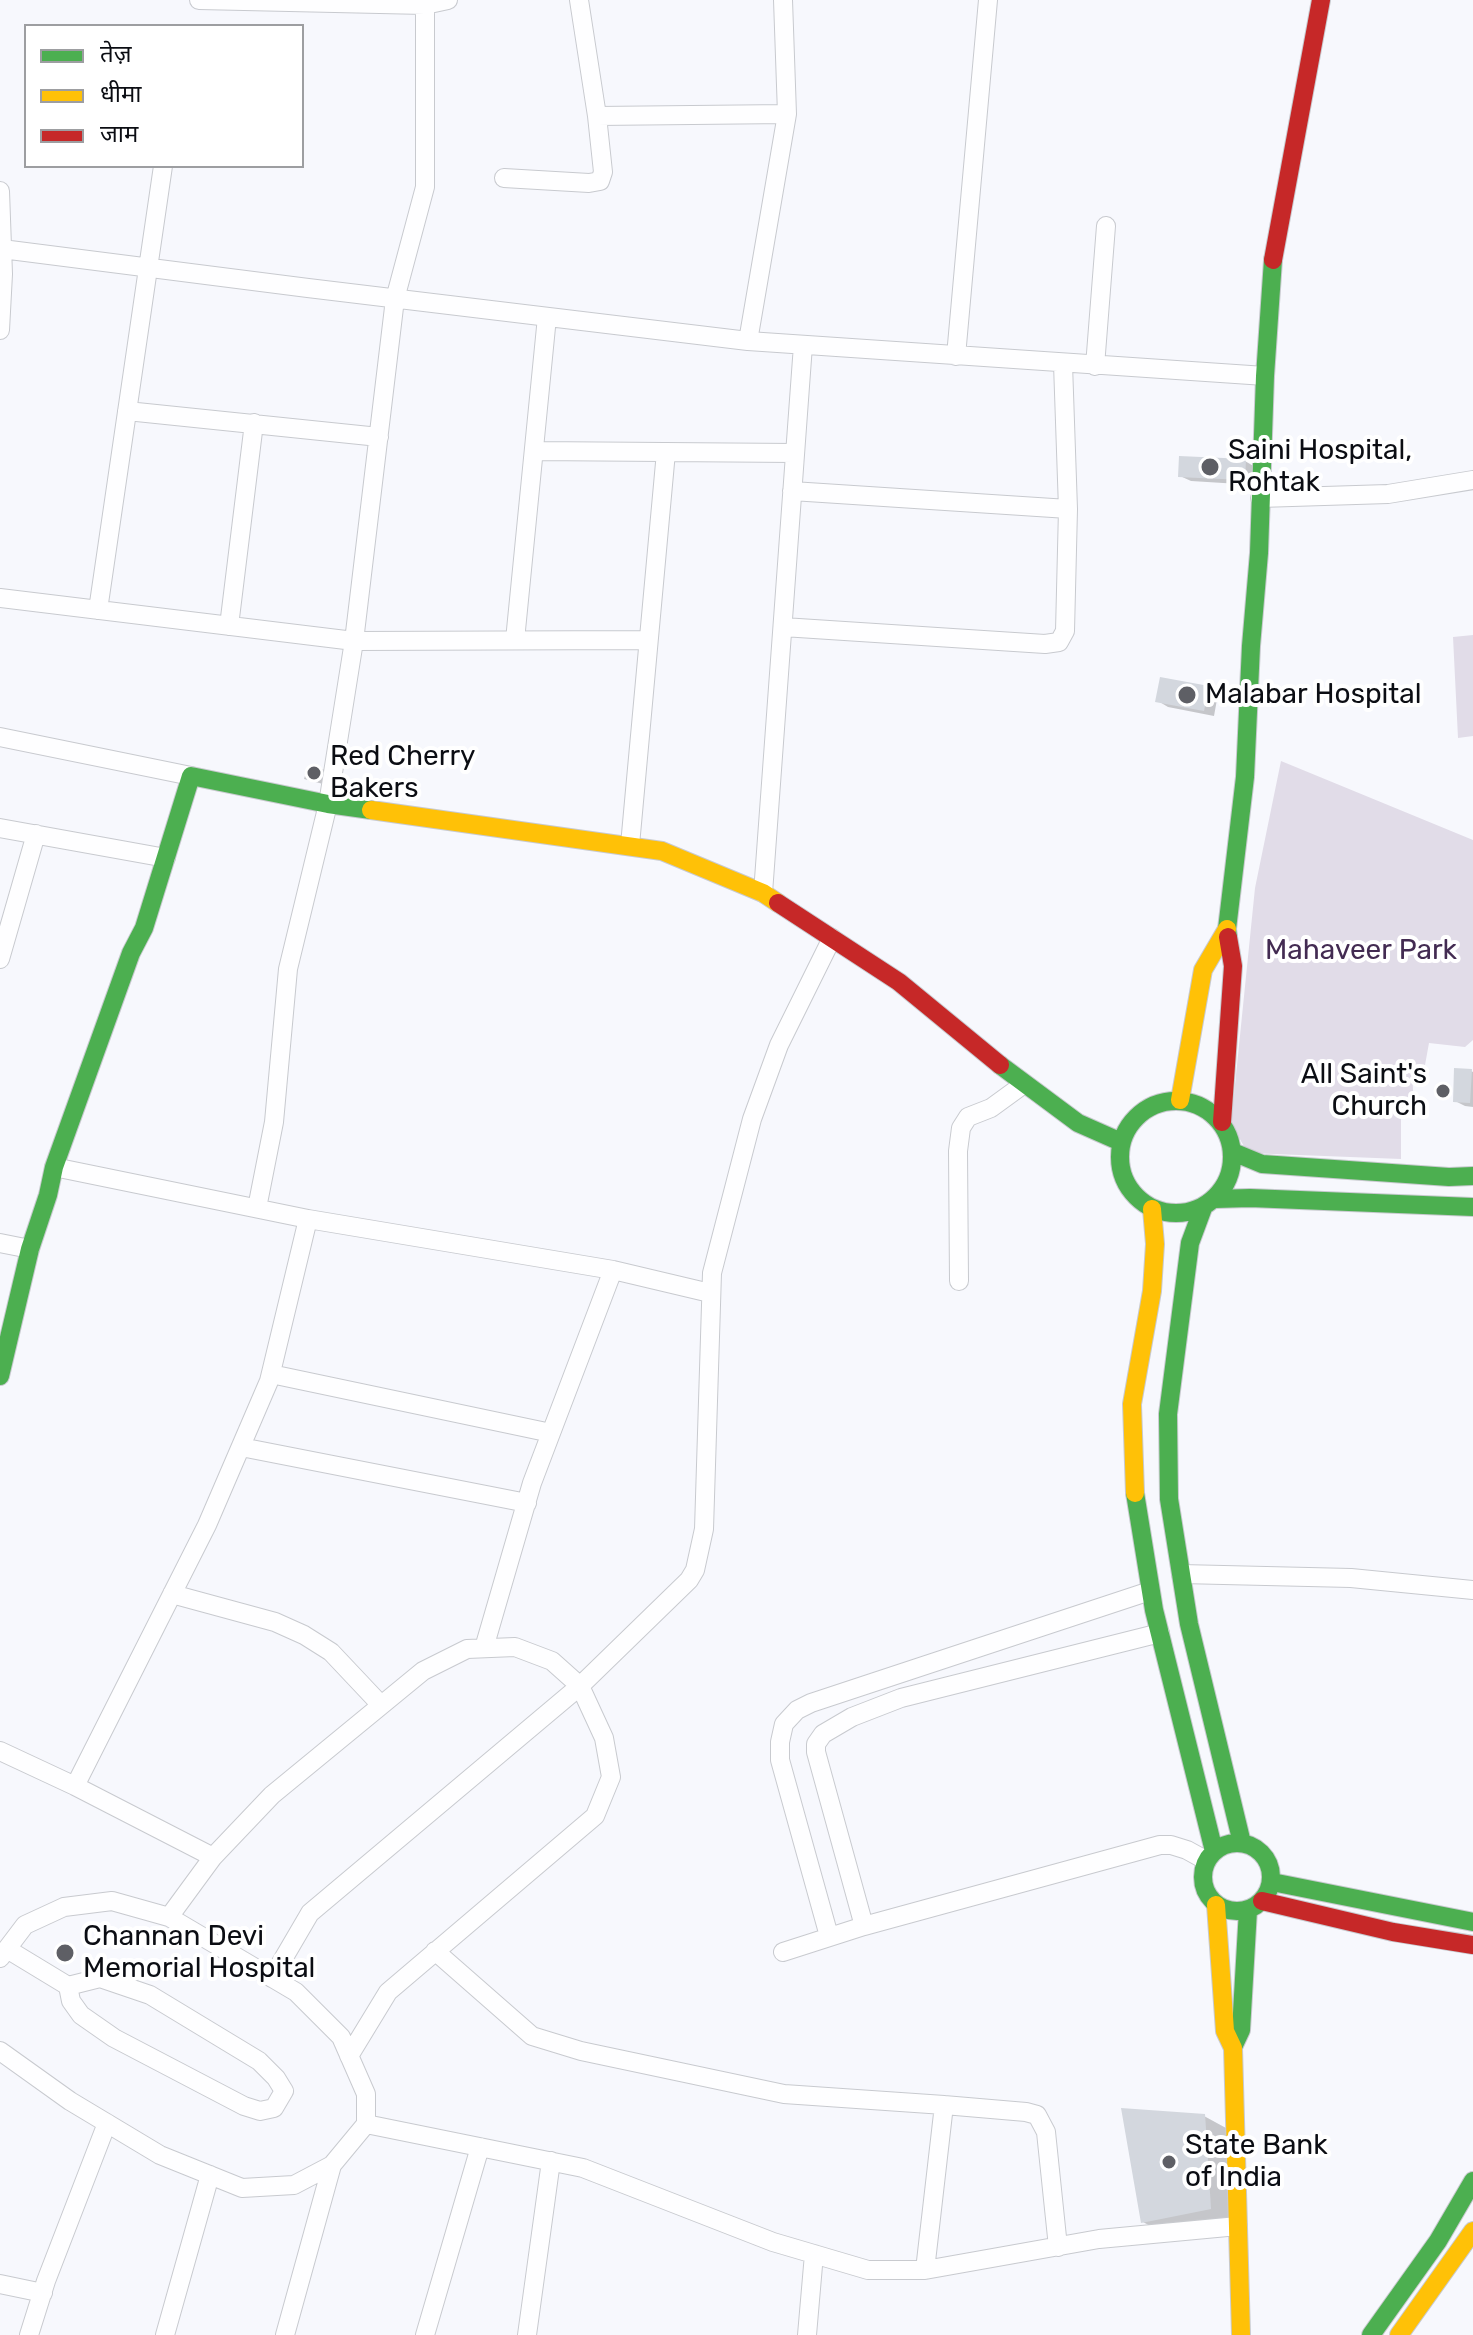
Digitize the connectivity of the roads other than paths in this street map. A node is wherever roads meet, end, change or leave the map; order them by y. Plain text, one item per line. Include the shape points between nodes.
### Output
1 (199, 0) edge
2 (448, 0) edge
3 (579, 0) edge
4 (783, 0) edge
5 (988, 0) edge
6 (1321, 0) edge
7 (425, 5) junction
8 (787, 114) junction
9 (597, 116) junction
10 (163, 168) edge
11 (504, 178) dead end
12 (0, 191) edge
13 (1, 222) edge
14 (1106, 226) dead end
15 (2, 249) junction
16 (148, 268) junction
17 (395, 299) junction
18 (547, 317) junction
19 (0, 330) edge
20 (748, 341) junction
21 (803, 345) junction
22 (956, 356) junction
23 (1063, 364) junction
24 (1095, 366) junction
25 (1265, 376) junction
26 (127, 411) junction
27 (254, 423) junction
28 (379, 437) junction
29 (534, 451) junction
30 (666, 452) junction
31 (795, 453) junction
32 (1473, 480) edge
33 (792, 491) junction
34 (1260, 498) junction
35 (1068, 509) junction
36 (0, 598) edge
37 (98, 610) junction
38 (229, 626) junction
39 (783, 627) junction
40 (515, 640) junction
41 (648, 640) junction
42 (354, 641) junction
43 (0, 737) edge
44 (191, 776) junction
45 (328, 804) junction
46 (0, 828) edge
47 (36, 834) junction
48 (630, 845) junction
49 (166, 858) junction
50 (763, 893) junction
51 (1227, 929) junction
52 (832, 938) junction
53 (0, 959) edge
54 (1024, 1084) junction
55 (1180, 1100) junction
56 (1222, 1122) junction
57 (1121, 1142) junction
58 (1233, 1152) junction
59 (54, 1167) junction
60 (1473, 1176) edge
61 (1209, 1203) junction
62 (1473, 1207) edge
63 (257, 1208) junction
64 (1152, 1209) junction
65 (308, 1219) junction
66 (0, 1243) edge
67 (30, 1249) junction
68 (613, 1270) junction
69 (959, 1281) dead end
70 (710, 1293) junction
71 (271, 1374) junction
72 (0, 1376) edge
73 (551, 1433) junction
74 (241, 1447) junction
75 (527, 1503) junction
76 (1181, 1574) junction
77 (1473, 1590) edge
78 (1150, 1591) junction
79 (172, 1594) junction
80 (1160, 1633) junction
81 (484, 1648) junction
82 (580, 1686) junction
83 (381, 1705) junction
84 (0, 1751) edge
85 (75, 1786) junction
86 (1242, 1843) junction
87 (1210, 1856) junction
88 (213, 1857) junction
89 (1272, 1882) junction
90 (1216, 1905) junction
91 (1255, 1906) junction
92 (169, 1917) junction
93 (1473, 1922) edge
94 (864, 1926) junction
95 (829, 1936) junction
96 (1473, 1945) edge
97 (435, 1951) junction
98 (783, 1952) dead end
99 (4, 1954) edge
100 (272, 1978) junction
101 (68, 1986) junction
102 (1233, 2048) junction
103 (0, 2051) edge
104 (349, 2056) junction
105 (944, 2105) junction
106 (107, 2123) junction
107 (366, 2124) junction
108 (480, 2147) junction
109 (551, 2161) junction
110 (332, 2165) junction
111 (210, 2175) junction
112 (1473, 2181) edge
113 (1238, 2226) junction
114 (1473, 2231) edge
115 (1058, 2247) junction
116 (814, 2254) junction
117 (925, 2270) junction
118 (0, 2284) edge
119 (43, 2293) junction
120 (1241, 2332) edge
121 (29, 2335) edge
122 (165, 2335) edge
123 (285, 2335) edge
124 (425, 2335) edge
125 (527, 2335) edge
126 (807, 2335) edge
127 (1259, 2335) edge
128 (1371, 2335) edge
129 (1399, 2335) edge

1 - 7 street
2 - 7 street
3 - 9 street
4 - 8 street
5 - 22 street
6 - 25 street via 1272,263
7 - 17 street via 425,187
8 - 9 street
8 - 20 street
9 - 11 street via 600,181
10 - 16 street
12 - 13 street
13 - 15 street
14 - 24 street
15 - 16 street
15 - 19 street
16 - 17 street
16 - 26 street
17 - 18 street
17 - 28 street
18 - 20 street
18 - 29 street
20 - 21 street
21 - 22 street
21 - 31 street
22 - 23 street
23 - 24 street
23 - 35 street
24 - 25 street
25 - 34 street
26 - 27 street
26 - 37 street
27 - 28 street
27 - 38 street
28 - 42 street
29 - 30 street
29 - 40 street
30 - 31 street
30 - 41 street
31 - 33 street
32 - 34 street via 1388,494
33 - 35 street
33 - 39 street
34 - 51 street via 1245,777
35 - 39 street via 1065,631 1059,642
36 - 37 street
37 - 38 street
38 - 42 street
39 - 50 street
40 - 41 street
40 - 42 street
41 - 48 street
42 - 45 street
43 - 44 street
44 - 45 street
44 - 49 street
45 - 48 street
45 - 63 street via 288,969 274,1122
46 - 47 street
47 - 49 street
47 - 53 street
48 - 50 street via 662,851
49 - 59 street
50 - 52 street
51 - 55 street via 1203,970
51 - 56 street via 1233,966
52 - 54 street via 899,982
52 - 70 street via 779,1045 752,1119
54 - 57 street via 1078,1123
54 - 69 street via 968,1117 961,1128
55 - 56 street via 1203,1106
55 - 57 street via 1154,1104 1133,1119
56 - 58 street
57 - 64 street via 1120,1168 1131,1192
58 - 60 street via 1262,1164
58 - 61 street via 1225,1187
59 - 63 street
59 - 67 street
61 - 62 street via 1250,1198
61 - 64 street via 1188,1213
61 - 76 street via 1190,1243 1168,1414 1169,1499
63 - 65 street
64 - 78 street via 1152,1291 1132,1404 1135,1503
65 - 68 street
65 - 71 street
66 - 67 street
67 - 72 street
68 - 70 street
68 - 73 street
70 - 82 street via 704,1529 695,1570
71 - 73 street
71 - 74 street
73 - 75 street
74 - 75 street
74 - 79 street
75 - 81 street
76 - 77 street via 1351,1578
76 - 86 street
78 - 80 street
78 - 95 street via 797,1710 784,1724 780,1760
79 - 83 street via 304,1635 331,1652
79 - 85 street
80 - 87 street
80 - 94 street via 901,1698 823,1734 816,1752
81 - 82 street via 515,1647 552,1661
81 - 83 street via 467,1649 423,1671
82 - 97 street via 604,1738 611,1777 595,1816
82 - 100 street via 310,1913
83 - 88 street via 272,1795
84 - 85 street
85 - 88 street
86 - 87 street via 1231,1842
86 - 89 street via 1262,1852
87 - 90 street via 1202,1881
87 - 94 street via 1160,1845
88 - 92 street
89 - 91 street
89 - 93 street
90 - 91 street via 1231,1911
90 - 102 street via 1225,2031
91 - 96 street
91 - 102 street via 1241,2030
92 - 99 street via 112,1901 64,1907 25,1925
92 - 100 street
94 - 95 street
95 - 98 street
97 - 104 street via 388,1992
97 - 105 street via 532,2036 581,2051 784,2094
99 - 101 street
100 - 104 street via 296,1992 341,2037
101 - 101 street via 100,1978 150,1995 259,2061 284,2091 274,2108 244,2106 103,2031 81,2015
102 - 113 street
103 - 106 street
104 - 107 street via 366,2094
105 - 115 street via 1037,2115 1046,2132
105 - 117 street
106 - 111 street via 160,2155
106 - 119 street
107 - 108 street
107 - 110 street
108 - 109 street
108 - 124 street
109 - 116 street via 583,2168
109 - 125 street
110 - 111 street via 294,2185 242,2188
110 - 123 street
111 - 122 street
112 - 128 street
113 - 115 street
113 - 120 street
114 - 129 street
115 - 117 street
116 - 117 street via 868,2270
116 - 126 street
118 - 119 street
119 - 121 street
120 - 127 street

